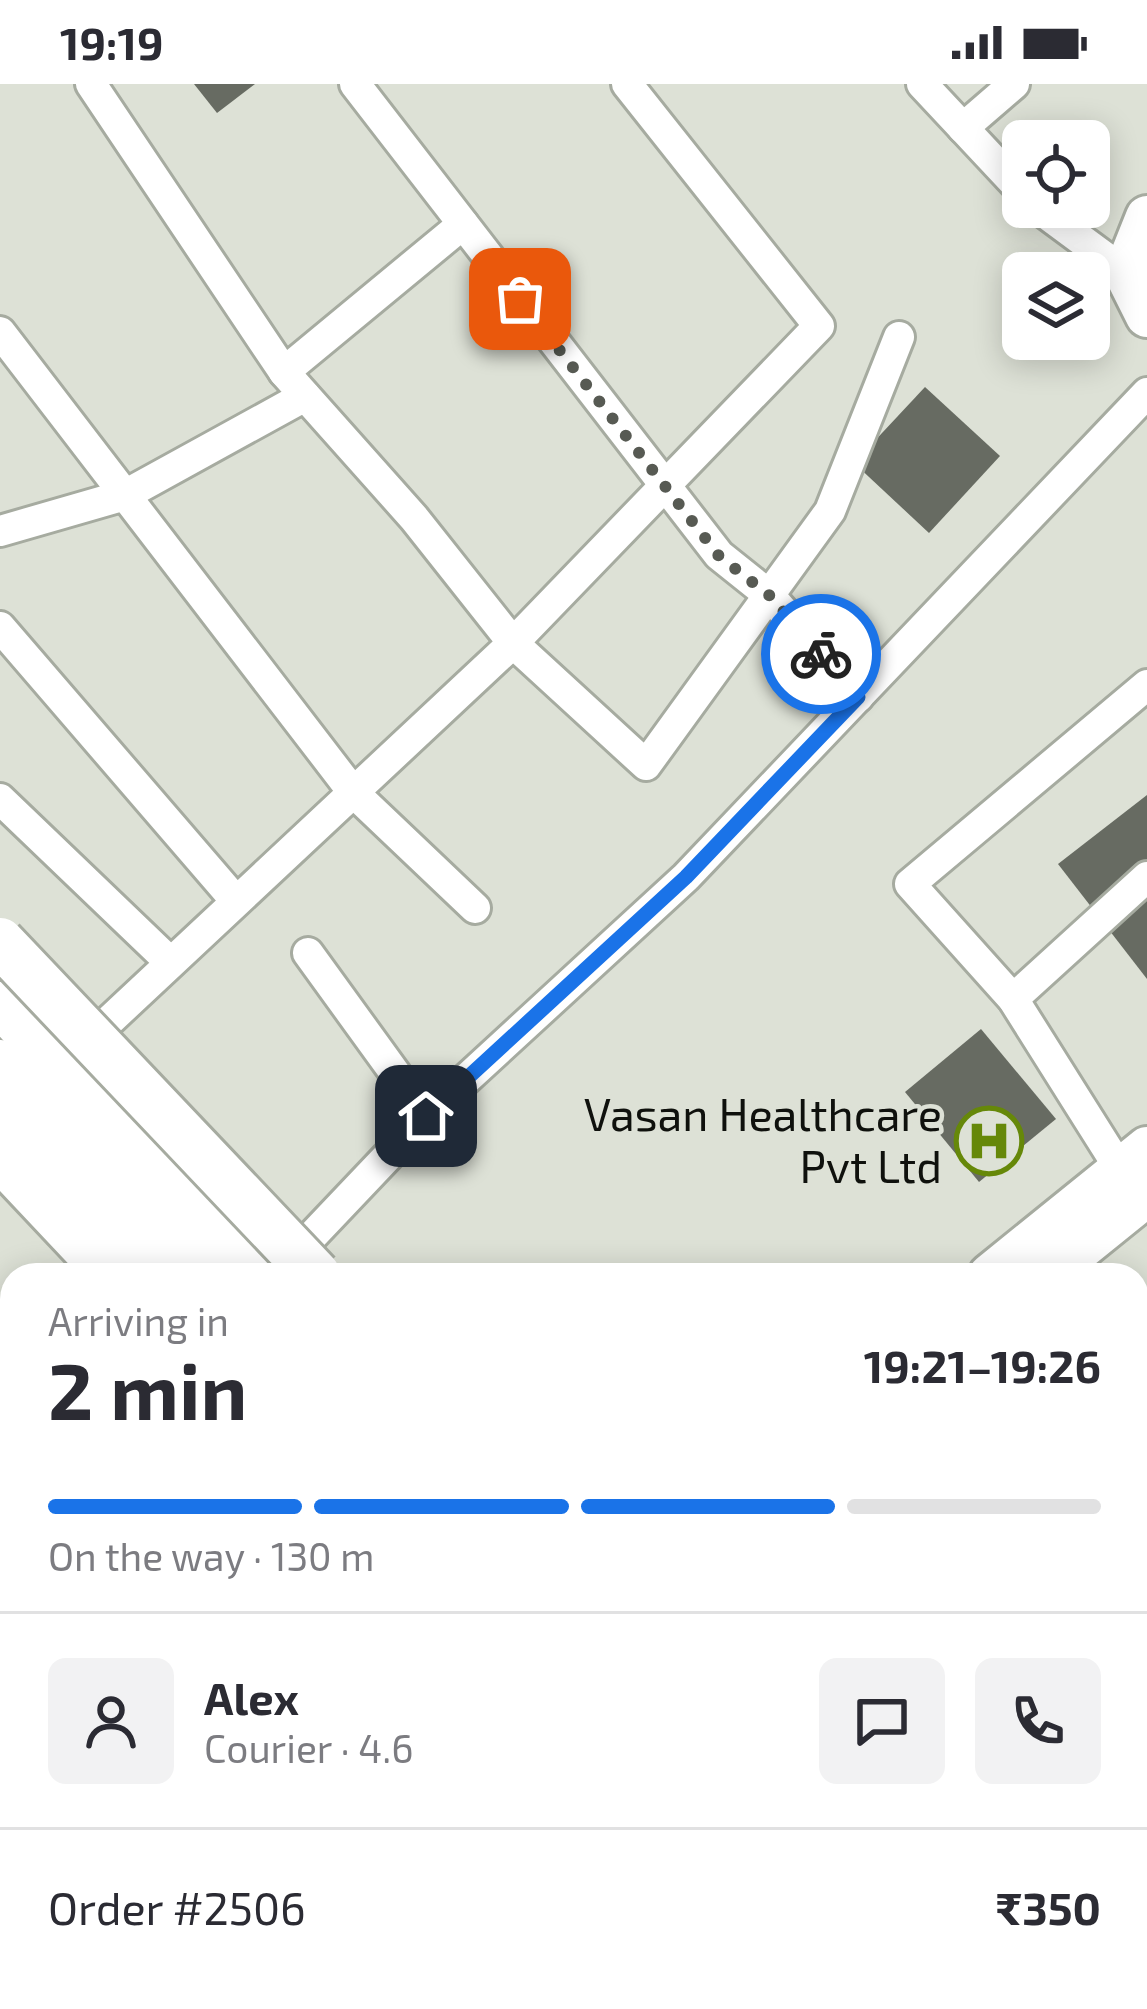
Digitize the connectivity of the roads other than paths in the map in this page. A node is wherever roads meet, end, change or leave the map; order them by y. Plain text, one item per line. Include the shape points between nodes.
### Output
1 (91, 84) edge
2 (355, 84) edge
3 (627, 84) edge
4 (922, 84) edge
5 (1014, 84) edge
6 (964, 128) junction
7 (1002, 169) edge
8 (1147, 217) edge
9 (463, 224) junction
10 (1065, 228) edge
11 (1125, 272) junction
12 (1147, 316) edge
13 (0, 332) edge
14 (899, 337) dead end
15 (284, 372) junction
16 (1147, 393) edge
17 (305, 396) junction
18 (665, 485) junction
19 (125, 495) junction
20 (0, 531) edge
21 (769, 595) junction
22 (0, 627) edge
23 (513, 643) junction
24 (1147, 685) edge
25 (858, 697) junction
26 (353, 792) junction
27 (0, 799) edge
28 (1147, 877) edge
29 (236, 901) junction
30 (475, 908) dead end
31 (0, 942) edge
32 (308, 952) dead end
33 (170, 962) junction
34 (0, 982) edge
35 (1013, 999) junction
36 (0, 1001) edge
37 (70, 1058) junction
38 (0, 1064) edge
39 (0, 1106) edge
40 (426, 1116) junction
41 (0, 1156) edge
42 (1141, 1181) edge
43 (101, 1263) edge
44 (145, 1263) edge
45 (184, 1263) edge
46 (238, 1263) edge
47 (265, 1263) edge
48 (287, 1263) edge
49 (305, 1263) edge
50 (1009, 1263) edge
51 (1060, 1263) edge

1 - 15 street
2 - 9 street
3 - 18 street via 819,326
4 - 6 street
5 - 6 street
6 - 7 street
8 - 11 street
9 - 15 street
9 - 18 street
10 - 11 street
11 - 12 street
13 - 19 street
14 - 21 street via 830,511
15 - 17 street
16 - 25 street
17 - 19 street
17 - 23 street
18 - 21 street via 719,556
18 - 23 street
19 - 20 street
19 - 26 street
21 - 23 street via 646,765
21 - 25 street
22 - 29 street
23 - 26 street
24 - 35 street via 910,884
25 - 40 street via 686,877
26 - 29 street
26 - 30 street
27 - 33 street
28 - 35 street
29 - 33 street
31 - 49 main road, bridge
32 - 40 street
33 - 37 street
34 - 37 street
35 - 42 street
36 - 46 main road
37 - 47 street
38 - 45 main road
39 - 44 street
40 - 48 street
41 - 43 main road
42 - 50 street
42 - 51 street

